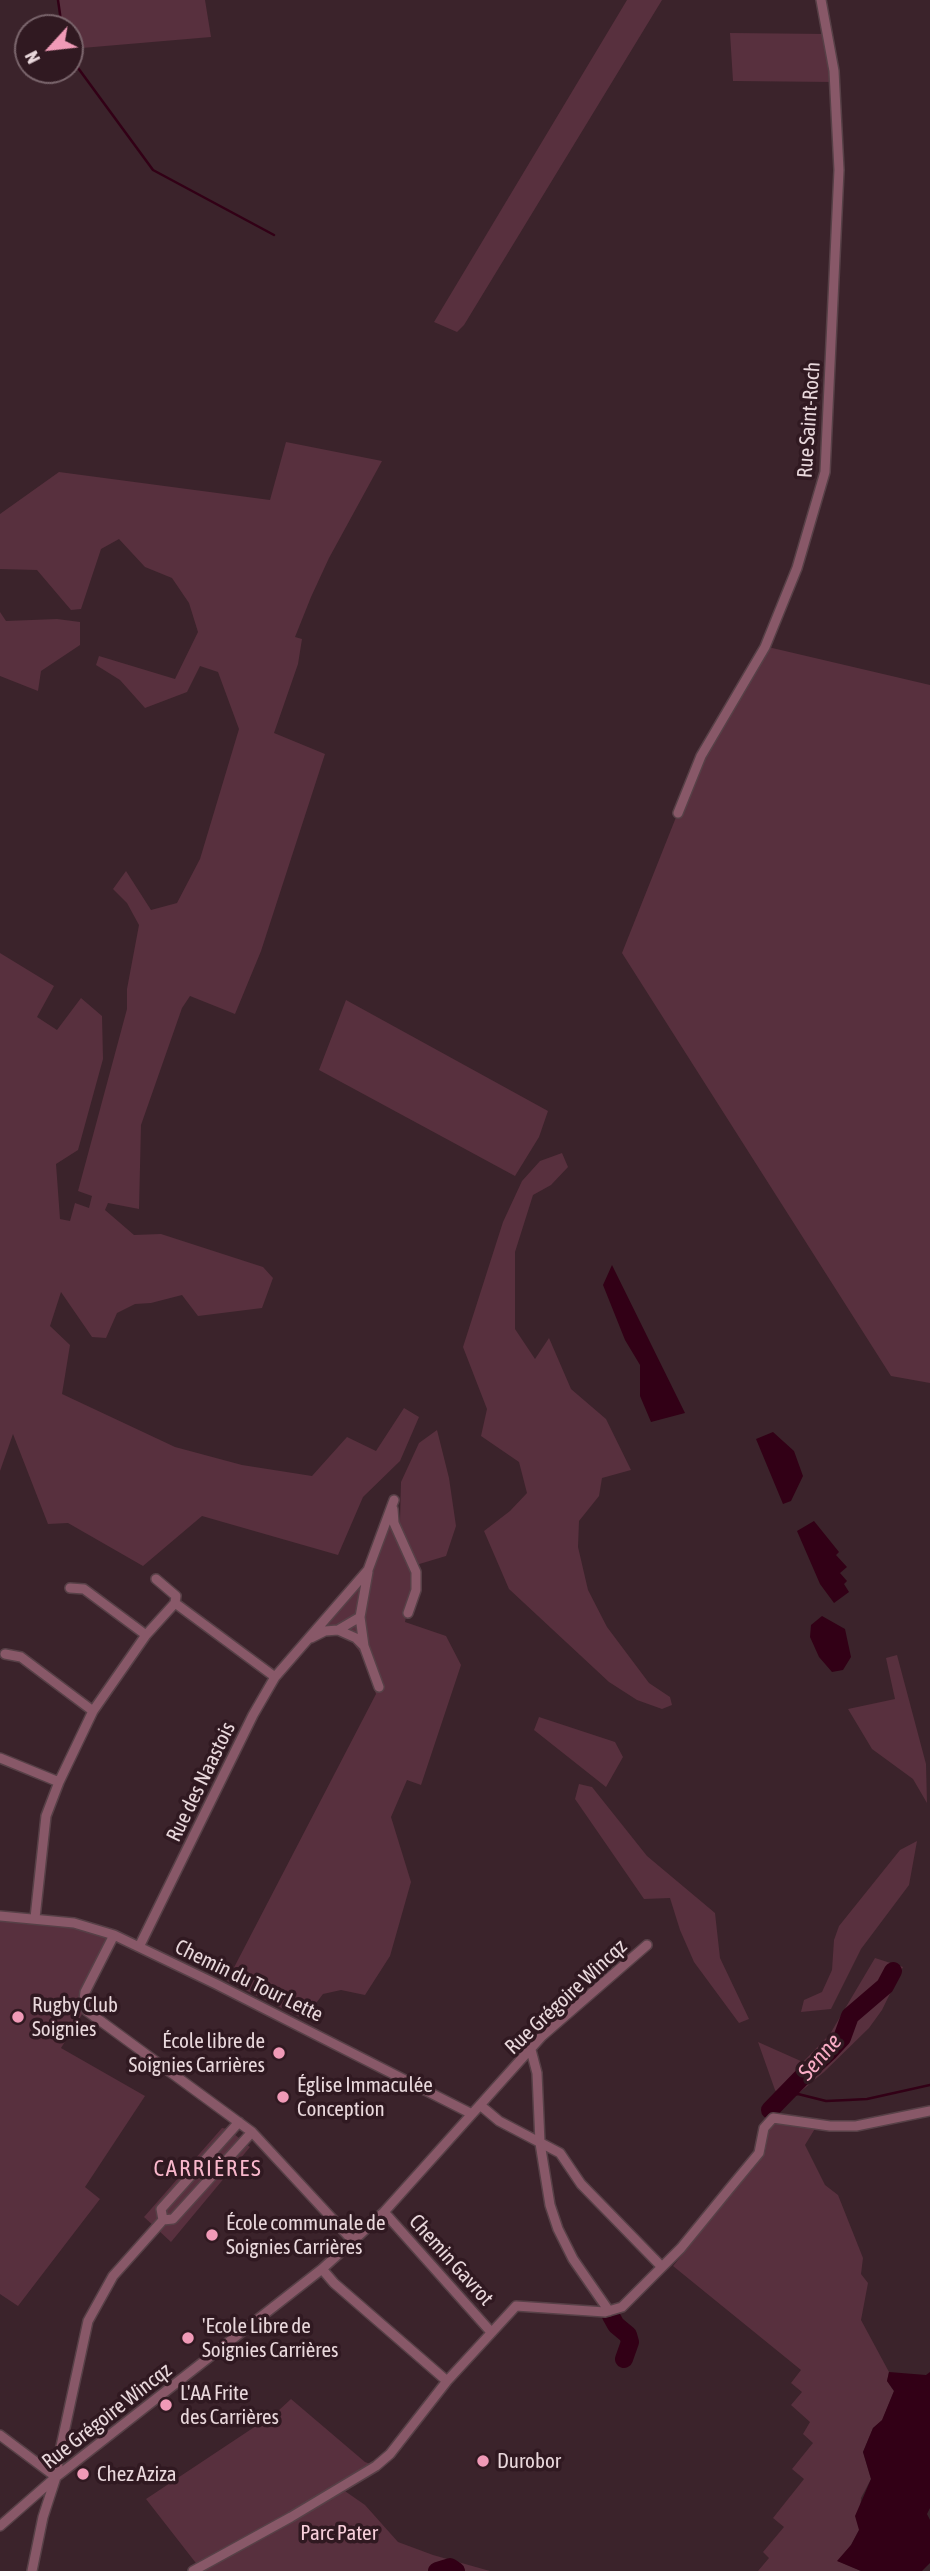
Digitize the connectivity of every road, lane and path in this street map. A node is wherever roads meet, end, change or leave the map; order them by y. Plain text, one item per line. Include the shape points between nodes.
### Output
1 (821, 0) edge
2 (678, 813) dead end
3 (382, 1533) junction
4 (399, 1535) junction
5 (368, 1570) junction
6 (156, 1578) dead end
7 (70, 1588) dead end
8 (175, 1603) junction
9 (408, 1613) dead end
10 (360, 1616) junction
11 (338, 1630) junction
12 (146, 1635) junction
13 (306, 1641) junction
14 (364, 1646) junction
15 (5, 1654) dead end
16 (275, 1677) junction
17 (379, 1687) dead end
18 (93, 1711) junction
19 (0, 1758) edge
20 (58, 1782) junction
21 (0, 1916) edge
22 (35, 1918) junction
23 (114, 1935) junction
24 (647, 1945) dead end
25 (139, 1947) junction
26 (530, 2050) junction
27 (480, 2105) junction
28 (930, 2110) edge
29 (472, 2114) junction
30 (239, 2122) junction
31 (252, 2132) junction
32 (540, 2143) junction
33 (384, 2212) junction
34 (163, 2220) junction
35 (353, 2241) junction
36 (662, 2267) junction
37 (322, 2269) junction
38 (609, 2311) junction
39 (491, 2332) junction
40 (447, 2381) junction
41 (0, 2435) edge
42 (56, 2477) junction
43 (0, 2526) edge
44 (32, 2571) edge
45 (193, 2571) edge

1 - 2 street, Rue Saint-Roch via 834,71 839,170 825,472 797,568 765,647 701,756
3 - 4 street via 387,1530
3 - 4 street, Rue des Naastois via 394,1500 392,1512
3 - 5 street, Rue des Naastois
4 - 9 street, Rue des Naastois via 416,1572
5 - 10 street, Rue des Naastois
5 - 13 street, Rue des Naastois
6 - 8 street via 176,1597
7 - 12 street via 84,1589
8 - 12 street
8 - 16 street
10 - 11 street
10 - 14 street, Rue des Naastois
11 - 13 street
11 - 14 street
12 - 18 street
13 - 16 street, Rue des Naastois
14 - 17 street, Rue des Naastois
15 - 18 street via 22,1657
16 - 25 street, Rue des Naastois
18 - 20 street
19 - 20 street
20 - 22 street via 46,1816
21 - 22 street, Chemin du Tour Lette
22 - 23 street, Chemin du Tour Lette via 86,1925
23 - 25 street, Chemin du Tour Lette
23 - 30 street via 85,1992 87,2011
24 - 26 street, Rue Grégoire Wincqz
25 - 29 street, Chemin du Tour Lette
26 - 27 street, Rue Grégoire Wincqz
26 - 32 street via 537,2073
27 - 29 street, Rue Grégoire Wincqz
27 - 32 street
28 - 36 street via 856,2126 773,2118 764,2128 759,2153
29 - 33 street, Rue Grégoire Wincqz
30 - 31 street
30 - 34 street via 161,2209
31 - 34 street via 173,2219
31 - 35 street
32 - 36 street via 560,2153 581,2184
32 - 38 street via 558,2229
33 - 35 street, Rue Grégoire Wincqz
33 - 39 street, Chemin Gavrot
34 - 42 street via 113,2276 88,2321
35 - 37 street, Rue Grégoire Wincqz
36 - 38 street via 622,2307
37 - 40 street
37 - 42 street, Rue Grégoire Wincqz
38 - 39 street via 516,2306
39 - 40 street
40 - 45 street via 376,2466
41 - 42 street
42 - 43 street, Rue Grégoire Wincqz
42 - 44 street

